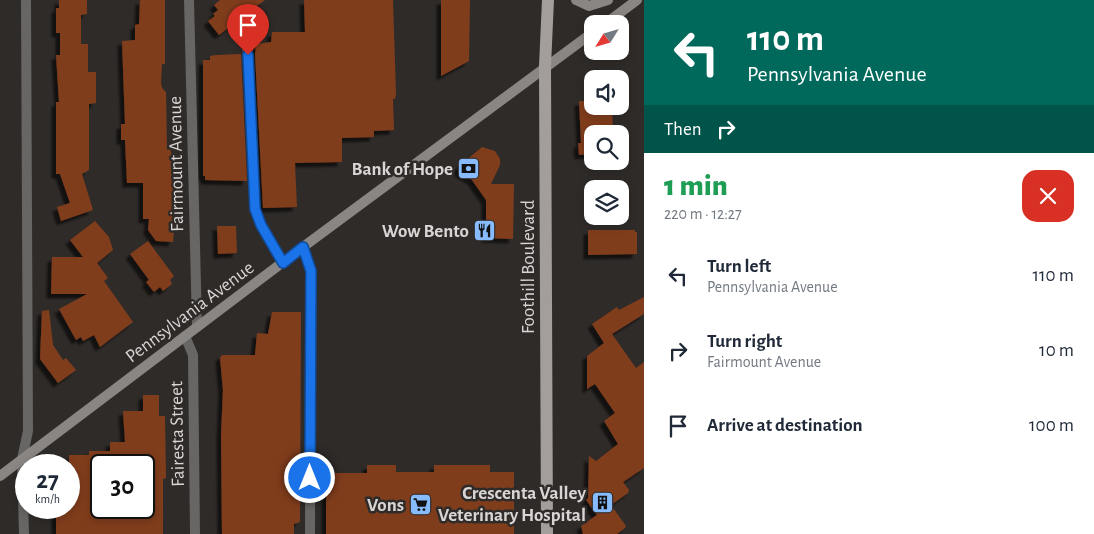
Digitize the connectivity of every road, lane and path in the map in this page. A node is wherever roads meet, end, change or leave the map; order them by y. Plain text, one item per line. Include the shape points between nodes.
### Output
1 (26, 0) edge
2 (189, 0) edge
3 (548, 0) edge
4 (576, 0) edge
5 (608, 0) edge
6 (637, 0) edge
7 (618, 15) edge
8 (247, 36) dead end
9 (584, 40) edge
10 (546, 66) junction
11 (303, 247) junction
12 (283, 263) junction
13 (197, 327) junction
14 (185, 336) junction
15 (23, 454) edge
16 (29, 454) edge
17 (15, 464) edge
18 (0, 476) edge
19 (24, 519) edge
20 (24, 534) edge
21 (195, 534) edge
22 (310, 534) edge
23 (547, 534) edge

1 - 15 street via 28,431
2 - 13 street, Fairmount Avenue
3 - 10 main road, Foothill Boulevard
4 - 5 main road via 589,6
6 - 7 main road
8 - 12 street via 255,209
9 - 10 main road, Pennsylvania Avenue
10 - 11 main road, Pennsylvania Avenue
10 - 23 main road, Foothill Boulevard
11 - 12 main road, Pennsylvania Avenue
11 - 22 street via 311,271
12 - 13 main road, Pennsylvania Avenue
13 - 14 main road, Pennsylvania Avenue
14 - 16 main road, Pennsylvania Avenue
14 - 21 street, Fairesta Street via 193,355
17 - 18 main road, Pennsylvania Avenue
19 - 20 street

